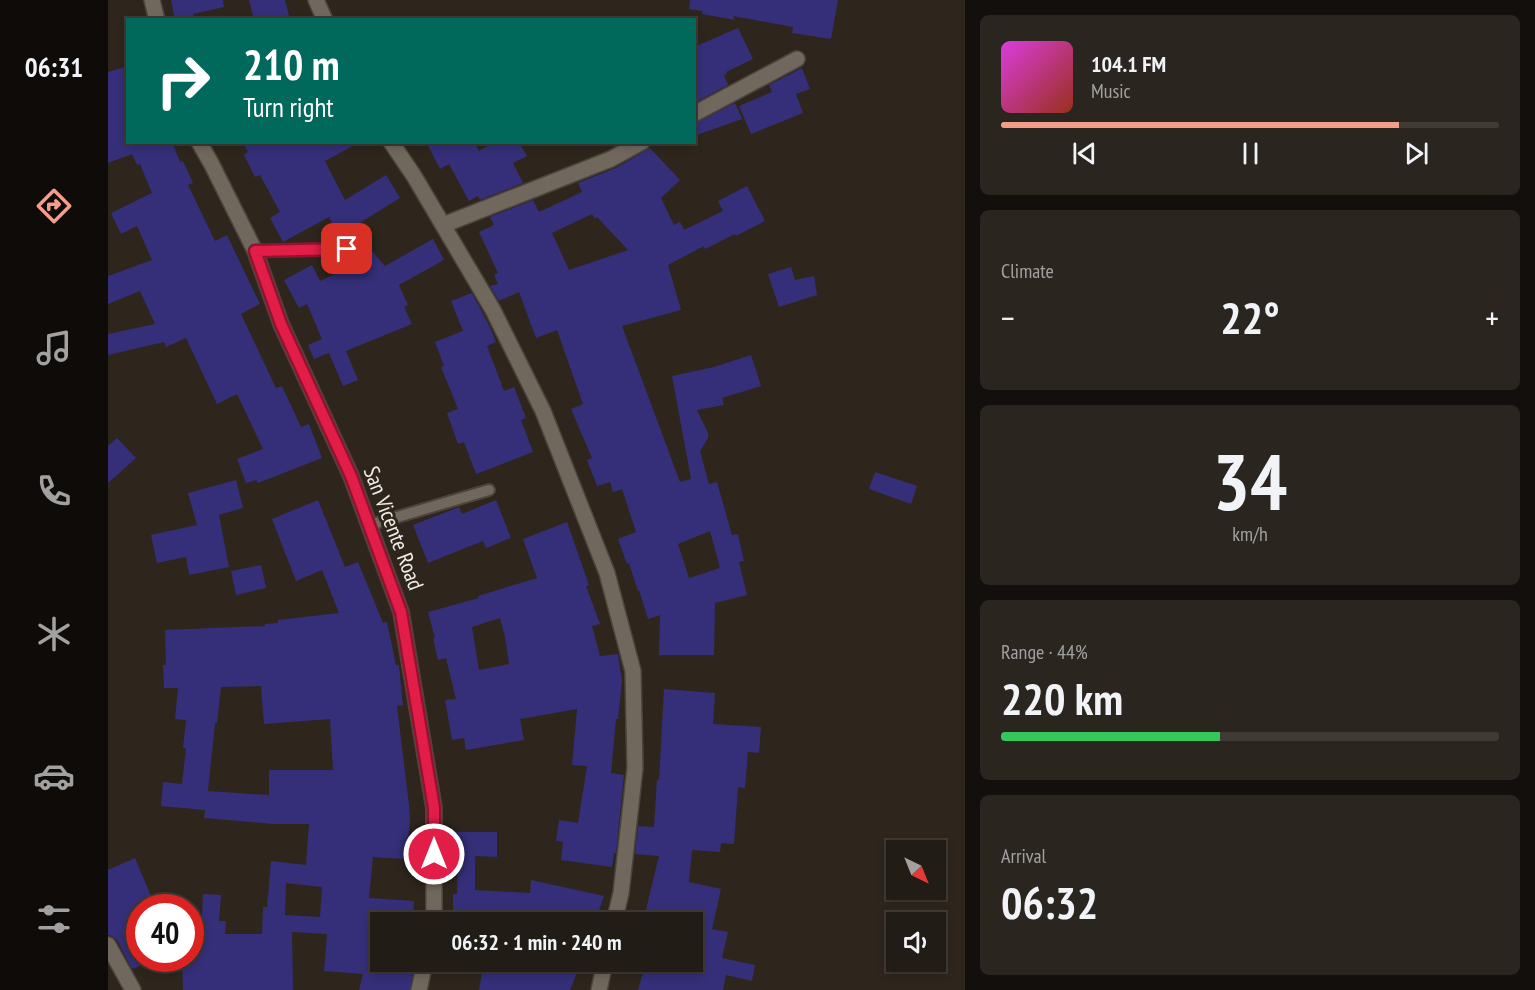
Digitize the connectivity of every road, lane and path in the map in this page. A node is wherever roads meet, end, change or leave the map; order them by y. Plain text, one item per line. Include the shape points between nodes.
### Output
1 (152, 0) edge
2 (316, 0) edge
3 (156, 18) edge
4 (325, 18) edge
5 (797, 59) dead end
6 (696, 113) edge
7 (201, 144) edge
8 (393, 144) edge
9 (638, 144) edge
10 (443, 225) junction
11 (347, 249) dead end
12 (255, 251) junction
13 (489, 490) dead end
14 (370, 525) junction
15 (434, 912) edge
16 (616, 912) edge
17 (108, 945) edge
18 (423, 972) edge
19 (603, 972) edge
20 (133, 990) edge
21 (419, 990) edge
22 (599, 990) edge

1 - 3 street
2 - 4 street
5 - 6 street
7 - 12 street, San Vicente Road
8 - 10 street
9 - 10 street via 611,159
10 - 16 street via 494,310 543,411 607,573 633,671 635,768
11 - 12 lane
12 - 14 street, San Vicente Road via 281,324
13 - 14 lane
14 - 15 street, San Vicente Road via 401,612 434,808
17 - 20 street
18 - 21 street
19 - 22 street

